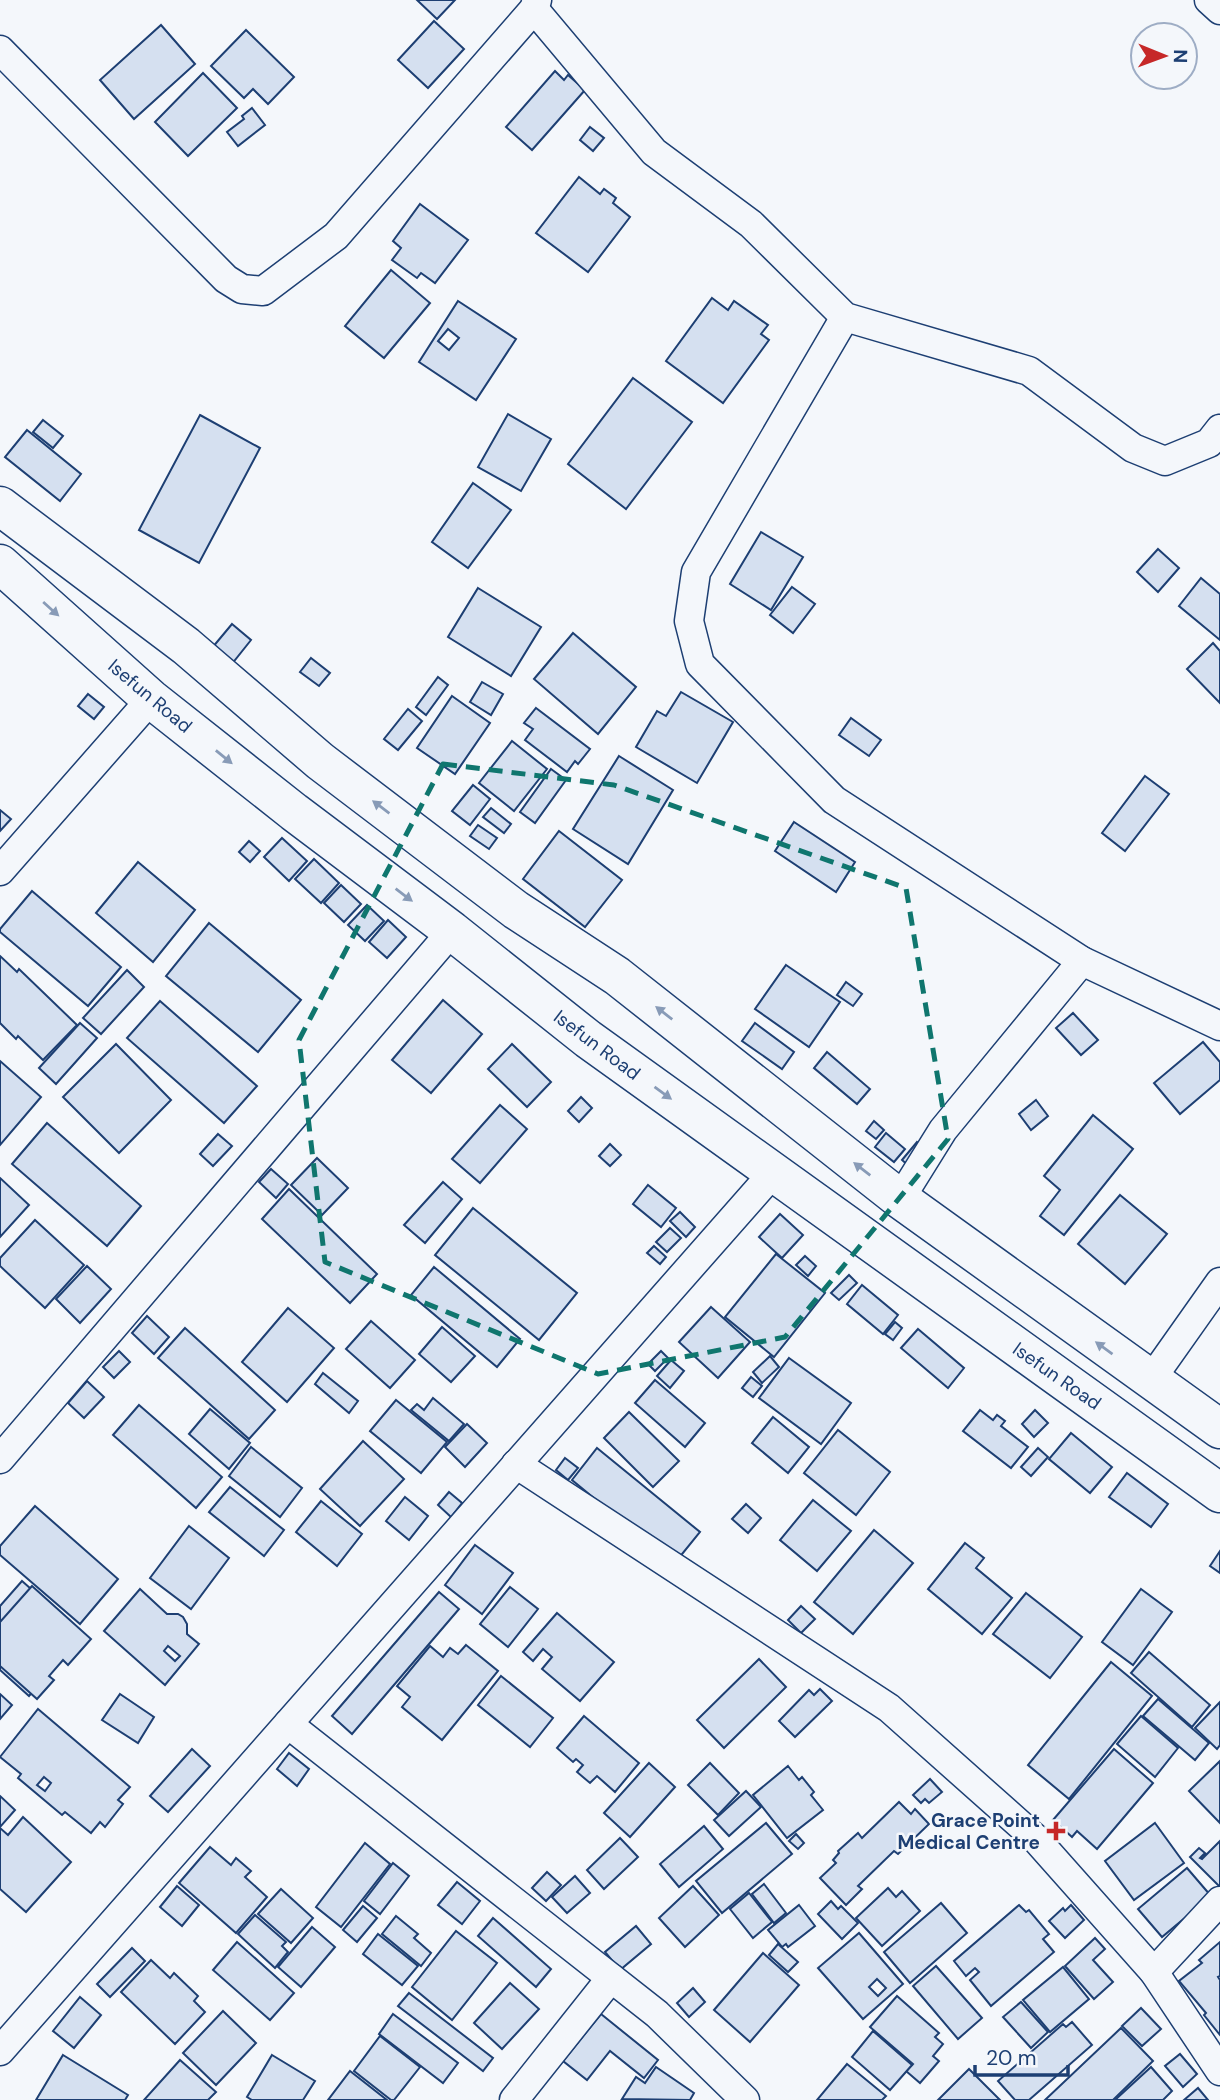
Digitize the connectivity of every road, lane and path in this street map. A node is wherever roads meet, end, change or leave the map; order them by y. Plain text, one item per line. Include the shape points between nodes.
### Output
1 (1209, 0) edge
2 (536, 4) edge
3 (1220, 10) edge
4 (0, 50) edge
5 (845, 317) junction
6 (1220, 429) edge
7 (0, 506) edge
8 (0, 564) edge
9 (151, 699) junction
10 (0, 871) edge
11 (452, 931) junction
12 (1082, 961) junction
13 (1220, 1026) edge
14 (773, 1173) junction
15 (900, 1199) junction
16 (1220, 1282) edge
17 (1150, 1381) junction
18 (1220, 1429) edge
19 (0, 1459) edge
20 (516, 1464) junction
21 (1220, 1493) edge
22 (288, 1724) junction
23 (1220, 1901) edge
24 (1154, 1972) junction
25 (611, 1978) junction
26 (0, 2051) edge
27 (1220, 2071) edge
28 (514, 2100) edge
29 (745, 2100) edge

1 - 3 street
2 - 4 street via 336,236 263,290 242,289 226,279
2 - 5 street via 654,152 751,224
5 - 6 street via 1029,371 1133,448 1165,461 1209,443
5 - 12 street via 696,572 689,621 700,664 834,800
15 -> 7 street via 617,976 516,910 320,761 186,646
8 -> 9 street, Isefun Road
9 - 10 street
9 -> 11 street, Isefun Road
11 -> 14 street, Isefun Road via 588,1039
11 - 19 street
12 - 13 street
12 - 15 street via 943,1130
14 - 20 street
14 - 21 street, Isefun Road
17 -> 15 street
16 - 17 street
17 - 18 street
20 - 22 street
20 - 24 street via 889,1708 1035,1838
22 - 25 street
22 - 26 street
23 - 24 street
24 - 27 street
25 - 28 street
25 - 29 street via 657,2014

